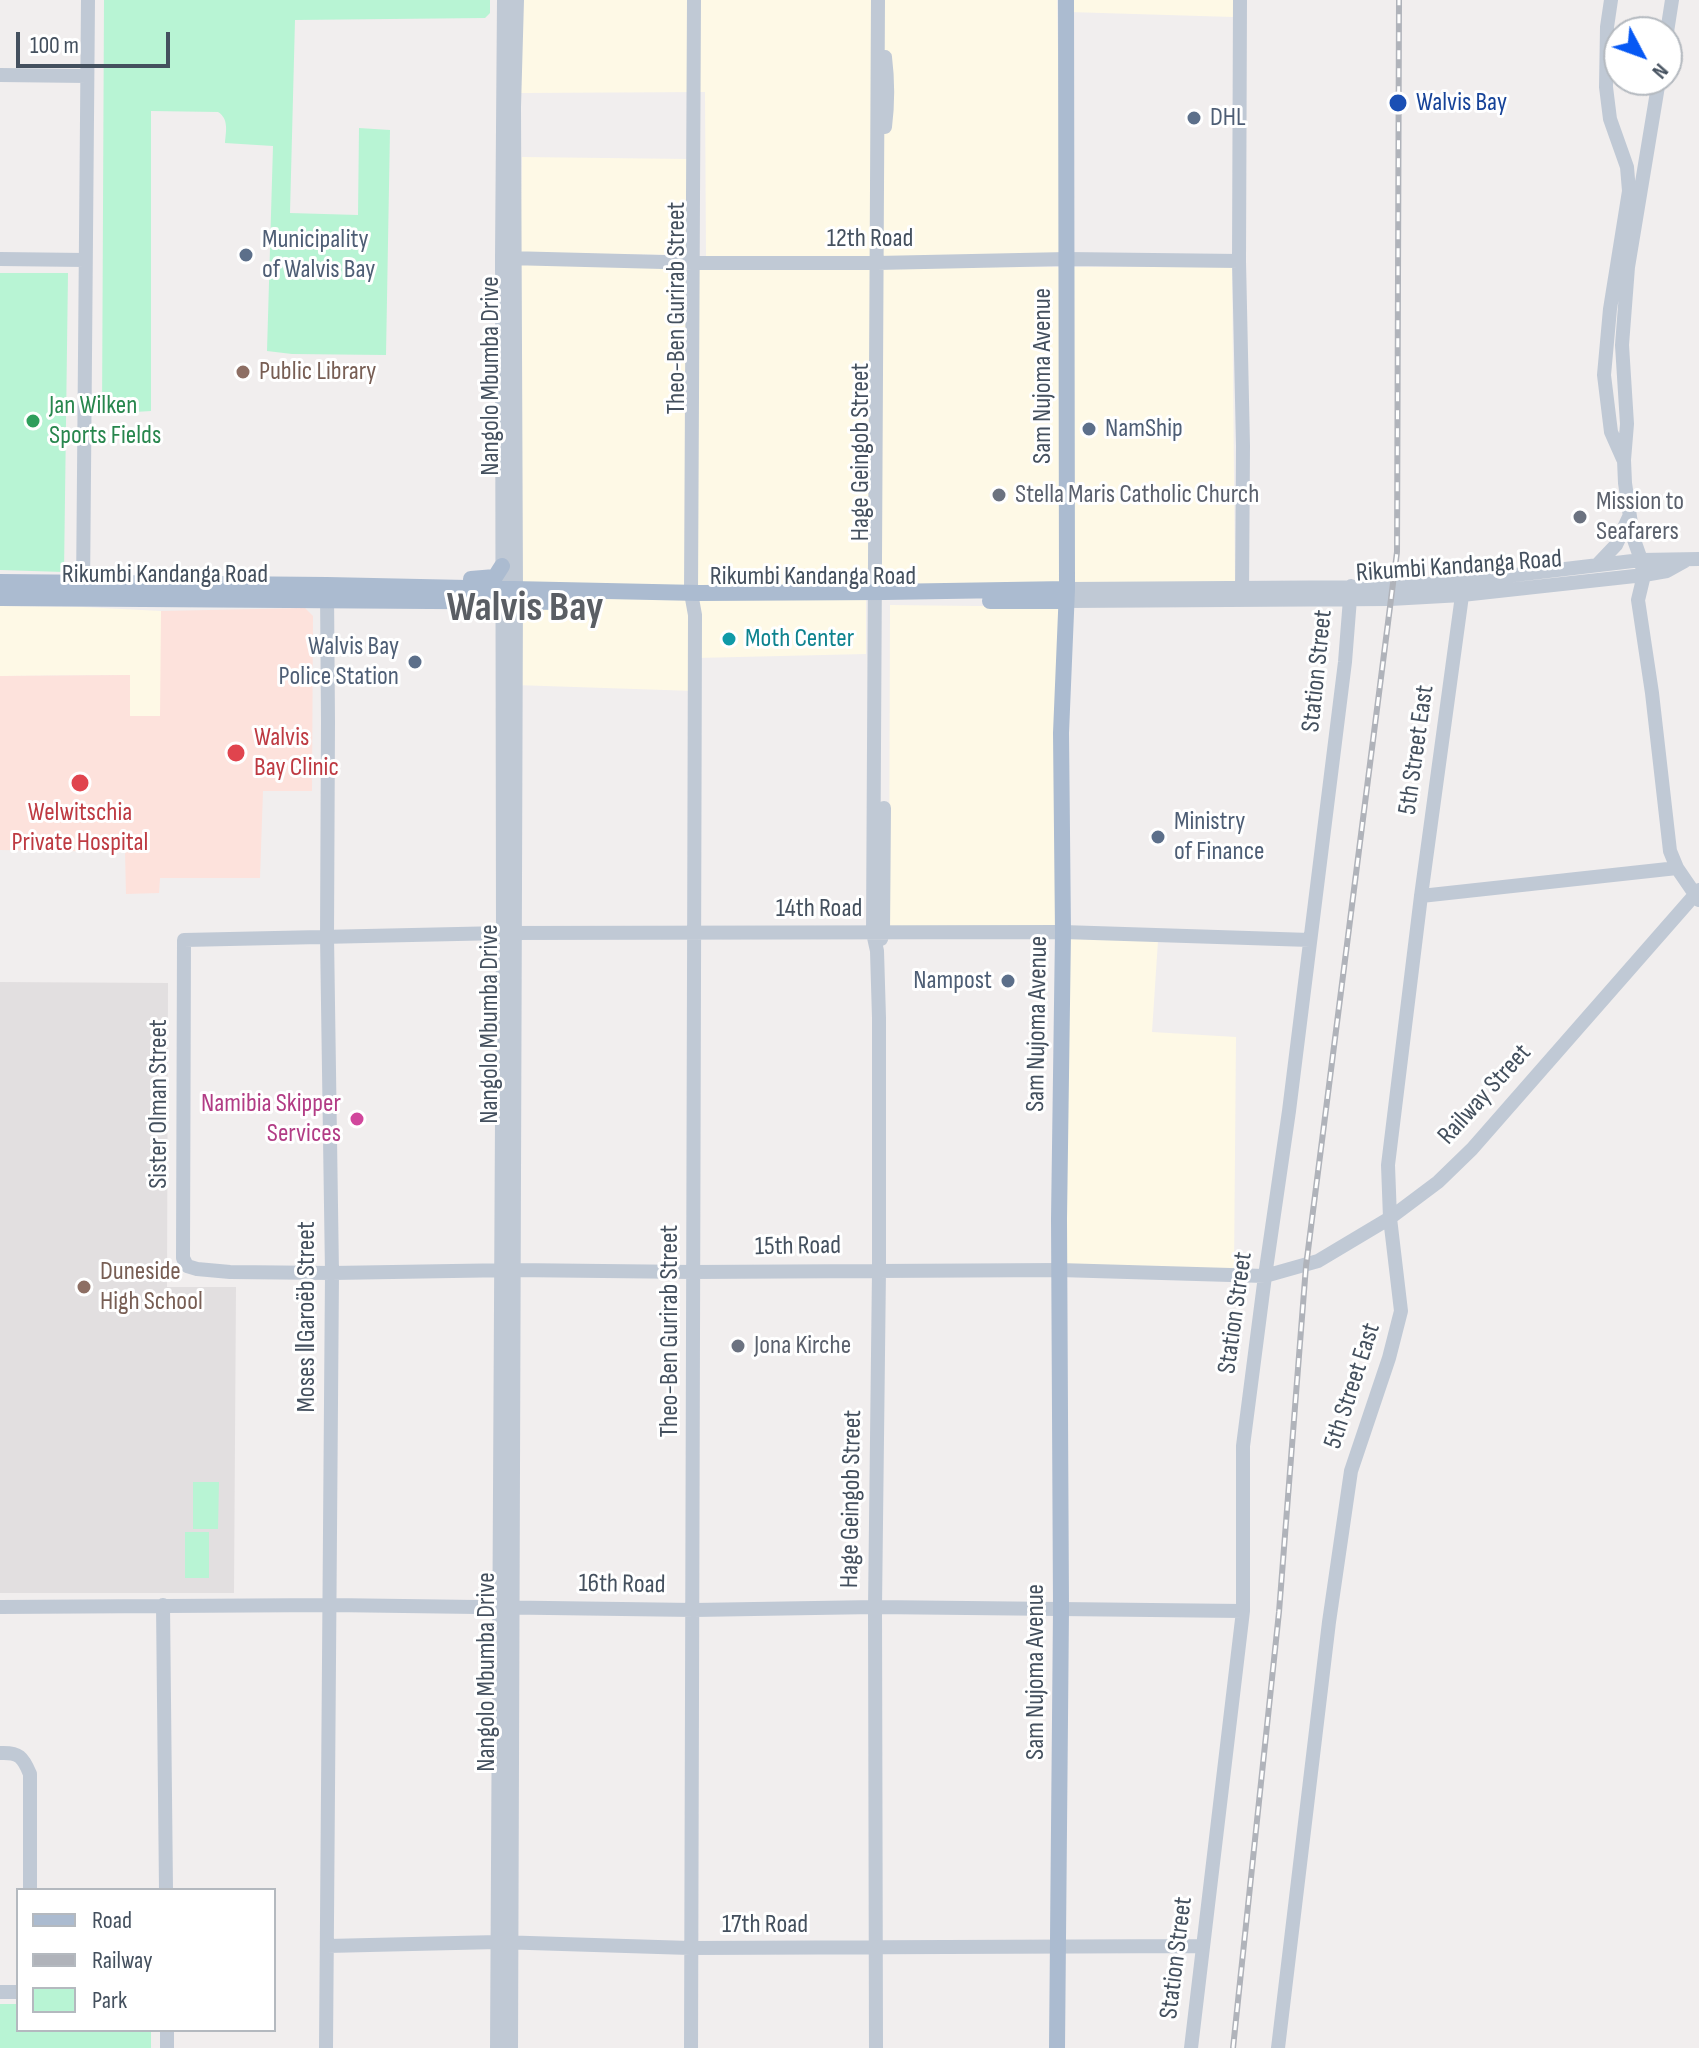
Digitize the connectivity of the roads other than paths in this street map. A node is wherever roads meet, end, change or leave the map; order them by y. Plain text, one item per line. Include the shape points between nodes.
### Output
1 (88, 0) edge
2 (504, 0) edge
3 (517, 0) edge
4 (694, 0) edge
5 (702, 0) edge
6 (878, 0) edge
7 (886, 0) edge
8 (1066, 0) edge
9 (1240, 0) edge
10 (1611, 0) edge
11 (0, 75) edge
12 (87, 76) junction
13 (1657, 96) edge
14 (508, 258) junction
15 (0, 259) edge
16 (1067, 259) junction
17 (85, 260) junction
18 (1239, 261) junction
19 (698, 263) junction
20 (881, 263) junction
21 (1624, 460) junction
22 (1630, 513) junction
23 (1633, 537) junction
24 (1692, 560) edge
25 (502, 566) junction
26 (1596, 566) junction
27 (1642, 568) junction
28 (1625, 570) junction
29 (0, 582) edge
30 (436, 588) junction
31 (1463, 588) junction
32 (83, 590) junction
33 (1350, 592) junction
34 (327, 593) junction
35 (1242, 594) junction
36 (509, 595) junction
37 (1067, 595) junction
38 (880, 596) junction
39 (0, 598) edge
40 (1638, 600) junction
41 (695, 601) junction
42 (1677, 868) junction
43 (1698, 895) edge
44 (1421, 896) junction
45 (695, 932) junction
46 (1063, 932) junction
47 (509, 933) junction
48 (878, 933) junction
49 (327, 936) junction
50 (1310, 940) junction
51 (1390, 1218) junction
52 (507, 1270) junction
53 (879, 1270) junction
54 (1059, 1270) junction
55 (693, 1272) junction
56 (332, 1273) junction
57 (1265, 1276) junction
58 (163, 1605) junction
59 (331, 1605) junction
60 (0, 1607) edge
61 (875, 1607) junction
62 (506, 1608) junction
63 (1061, 1609) junction
64 (694, 1610) junction
65 (1243, 1611) junction
66 (0, 1753) edge
67 (30, 1888) edge
68 (166, 1888) edge
69 (504, 1942) junction
70 (1058, 1945) junction
71 (327, 1946) junction
72 (1203, 1946) junction
73 (690, 1948) junction
74 (875, 1949) junction
75 (326, 2048) edge
76 (497, 2048) edge
77 (511, 2048) edge
78 (691, 2048) edge
79 (876, 2048) edge
80 (1057, 2048) edge
81 (1191, 2048) edge
82 (1278, 2048) edge

1 - 12 street
2 - 14 street, Nangolo Mbumba Drive
3 - 14 street, Nangolo Mbumba Drive
4 - 19 street, Theo-Ben Gurirab Street
5 - 19 street, Theo-Ben Gurirab Street
6 - 20 street, Hage Geingob Street
7 - 20 street, Hage Geingob Street via 888,110
8 - 16 main road, Sam Nujoma Avenue
9 - 18 street
10 - 21 street via 1606,87 1629,191 1604,375 1611,432
11 - 12 street
12 - 17 street
13 - 21 street via 1628,267 1622,345
14 - 19 street, 12th Road
14 - 25 street, Nangolo Mbumba Drive
14 - 36 street, Nangolo Mbumba Drive
15 - 17 street
16 - 18 street, 12th Road
16 - 20 street, 12th Road
16 - 37 main road, Sam Nujoma Avenue
17 - 32 street
18 - 35 street
19 - 20 street, 12th Road
19 - 41 street, Theo-Ben Gurirab Street
20 - 38 street, Hage Geingob Street
21 - 22 street
22 - 23 street
22 - 26 street via 1616,545
23 - 27 street
23 - 28 street
24 - 27 street via 1667,571
25 - 30 main road via 495,577 450,580
25 - 36 street, Nangolo Mbumba Drive
26 - 28 street, Rikumbi Kandanga Road
26 - 31 street, Rikumbi Kandanga Road
27 - 28 street
27 - 40 street
28 - 31 street, Rikumbi Kandanga Road
28 - 40 street
29 - 32 main road, Rikumbi Kandanga Road
30 - 34 main road, Rikumbi Kandanga Road
30 - 36 main road, Rikumbi Kandanga Road
31 - 33 street, Rikumbi Kandanga Road
31 - 44 street, 5th Street East
32 - 34 main road, Rikumbi Kandanga Road
32 - 39 main road, Rikumbi Kandanga Road
33 - 35 street, Rikumbi Kandanga Road
33 - 50 street, Station Street
34 - 36 main road, Rikumbi Kandanga Road
34 - 49 street, Moses ǁGaroëb Street
35 - 37 street, Rikumbi Kandanga Road
36 - 41 main road, Rikumbi Kandanga Road
36 - 47 street, Nangolo Mbumba Drive
37 - 38 main road, Rikumbi Kandanga Road
37 - 46 main road, Sam Nujoma Avenue via 1061,733
38 - 41 main road, Rikumbi Kandanga Road
38 - 48 street, Hage Geingob Street
40 - 42 street via 1670,851
41 - 45 street, Theo-Ben Gurirab Street
42 - 43 street
42 - 44 street
43 - 51 street, Railway Street via 1472,1149
44 - 51 street, 5th Street East via 1388,1165
45 - 47 street, 14th Road
45 - 48 street, 14th Road
45 - 55 street, Theo-Ben Gurirab Street
46 - 48 street, 14th Road
46 - 50 street, 14th Road
46 - 54 main road, Sam Nujoma Avenue
47 - 49 street, 14th Road
47 - 52 street, Nangolo Mbumba Drive
48 - 53 street, Hage Geingob Street
49 - 56 street, Moses ǁGaroëb Street
49 - 56 street, Sister Olman Street via 184,940 183,1258 197,1269
50 - 57 street, Station Street
51 - 57 street, Railway Street via 1318,1261
51 - 82 street, 5th Street East via 1401,1311 1351,1471
52 - 55 street, 15th Road
52 - 56 street, 15th Road
52 - 62 street, Nangolo Mbumba Drive
53 - 54 street, 15th Road
53 - 55 street, 15th Road
53 - 61 street, Hage Geingob Street
54 - 57 street, 15th Road
54 - 63 main road, Sam Nujoma Avenue
55 - 64 street, Theo-Ben Gurirab Street
56 - 59 street, Moses ǁGaroëb Street
57 - 65 street, Station Street via 1243,1446
58 - 59 street, 16th Road
58 - 60 street, 16th Road
58 - 68 street
59 - 62 street, 16th Road
59 - 71 street, Moses ǁGaroëb Street
61 - 63 street, 16th Road
61 - 64 street, 16th Road
61 - 74 street, Hage Geingob Street
62 - 64 street, 16th Road
62 - 69 street, Nangolo Mbumba Drive
63 - 65 street, 16th Road
63 - 70 main road, Sam Nujoma Avenue
64 - 73 street, Theo-Ben Gurirab Street
65 - 72 street, Station Street
66 - 67 street via 13,1752 30,1774
69 - 71 street, 17th Road
69 - 73 street, 17th Road
69 - 76 street, Nangolo Mbumba Drive
69 - 77 street, Nangolo Mbumba Drive
70 - 72 street, 17th Road
70 - 74 street, 17th Road
70 - 80 main road, Sam Nujoma Avenue
71 - 75 street, Moses ǁGaroëb Street
72 - 81 street, Station Street
73 - 74 street, 17th Road
73 - 78 street, Theo-Ben Gurirab Street
74 - 79 street, Hage Geingob Street

